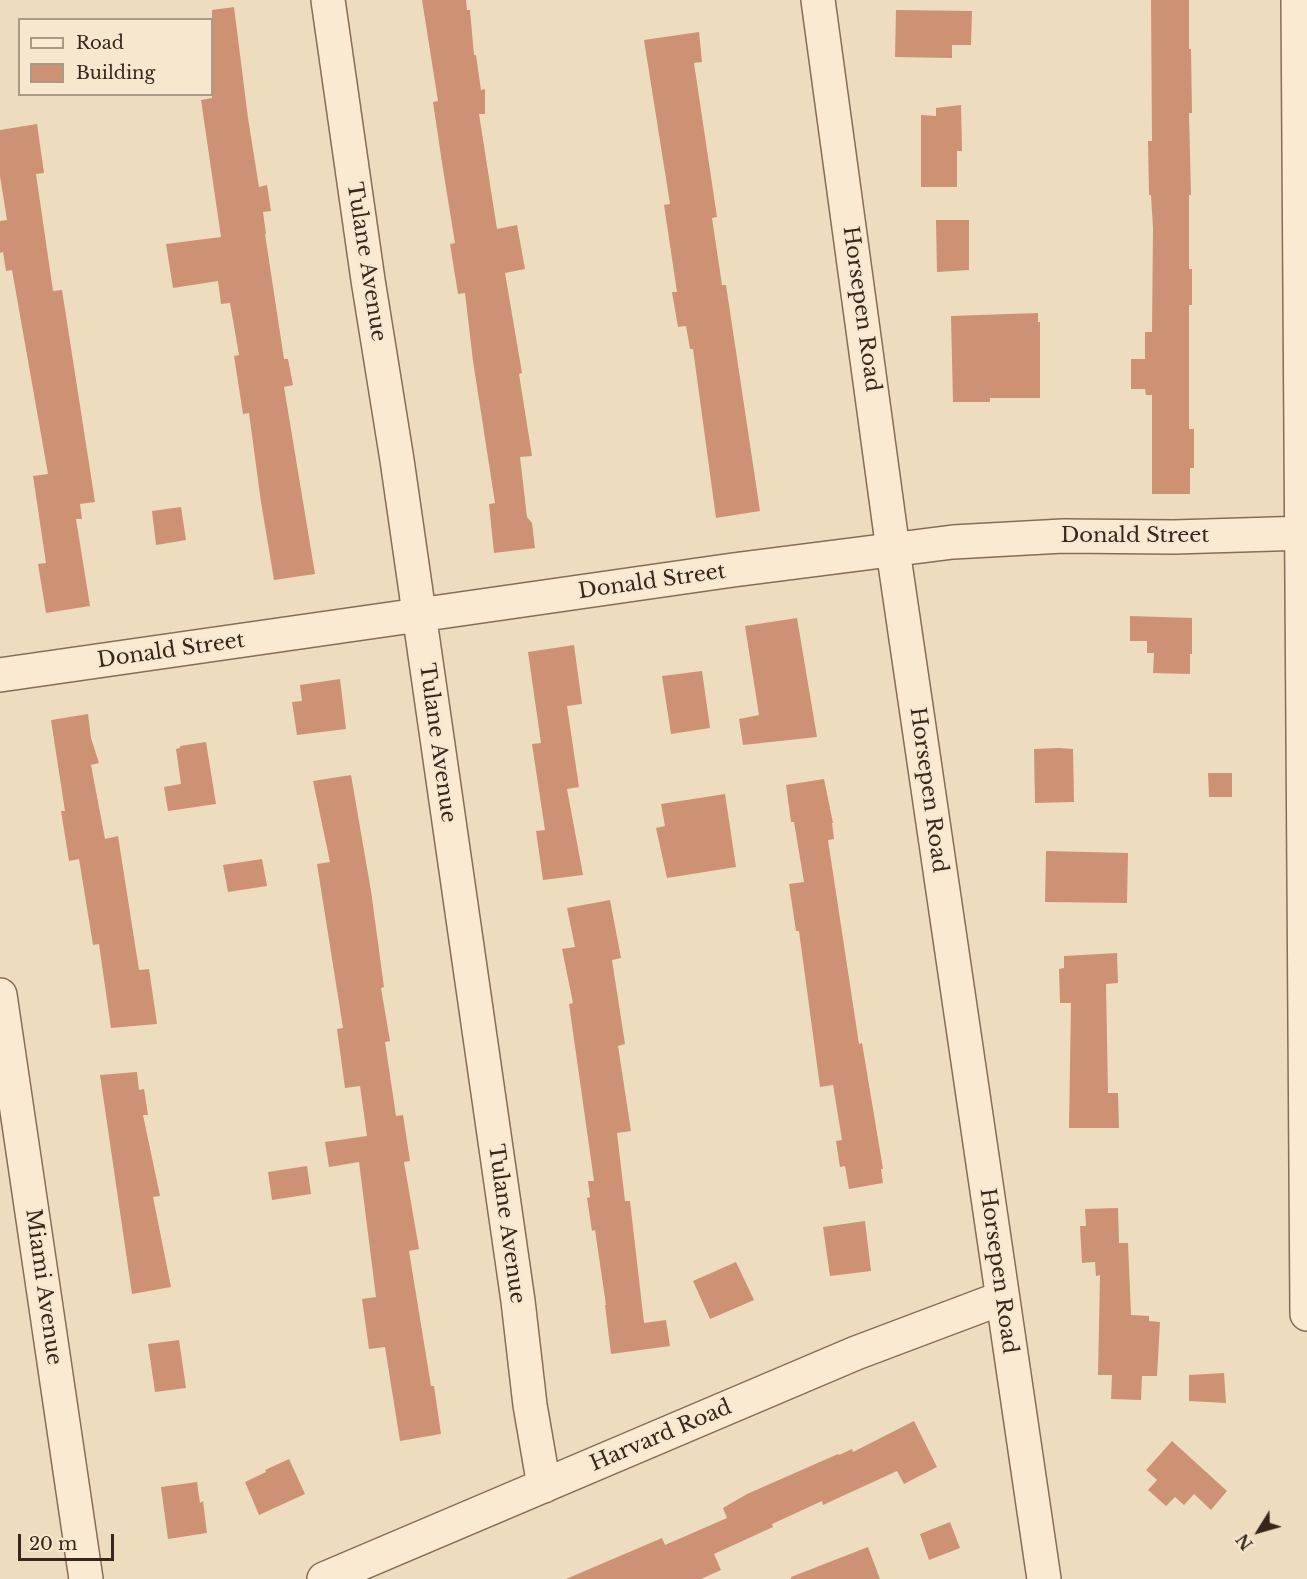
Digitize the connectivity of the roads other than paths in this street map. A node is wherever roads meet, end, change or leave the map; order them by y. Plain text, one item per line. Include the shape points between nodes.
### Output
1 (327, 0) edge
2 (818, 0) edge
3 (1298, 0) edge
4 (1304, 533) edge
5 (893, 550) junction
6 (418, 616) junction
7 (0, 675) edge
8 (0, 995) edge
9 (1002, 1298) junction
10 (1307, 1314) edge
11 (544, 1486) junction
12 (86, 1579) edge
13 (324, 1579) edge
14 (1044, 1579) edge

1 - 6 street, Tulane Avenue
2 - 5 street, Horsepen Road
3 - 4 street
4 - 5 street, Donald Street via 1063,536 953,542
4 - 10 street
5 - 6 street, Donald Street
5 - 9 street, Horsepen Road
6 - 7 street, Donald Street
6 - 11 street, Tulane Avenue
8 - 12 street, Miami Avenue
9 - 11 street, Harvard Road via 856,1353
9 - 14 street, Horsepen Road
11 - 13 street, Harvard Road

